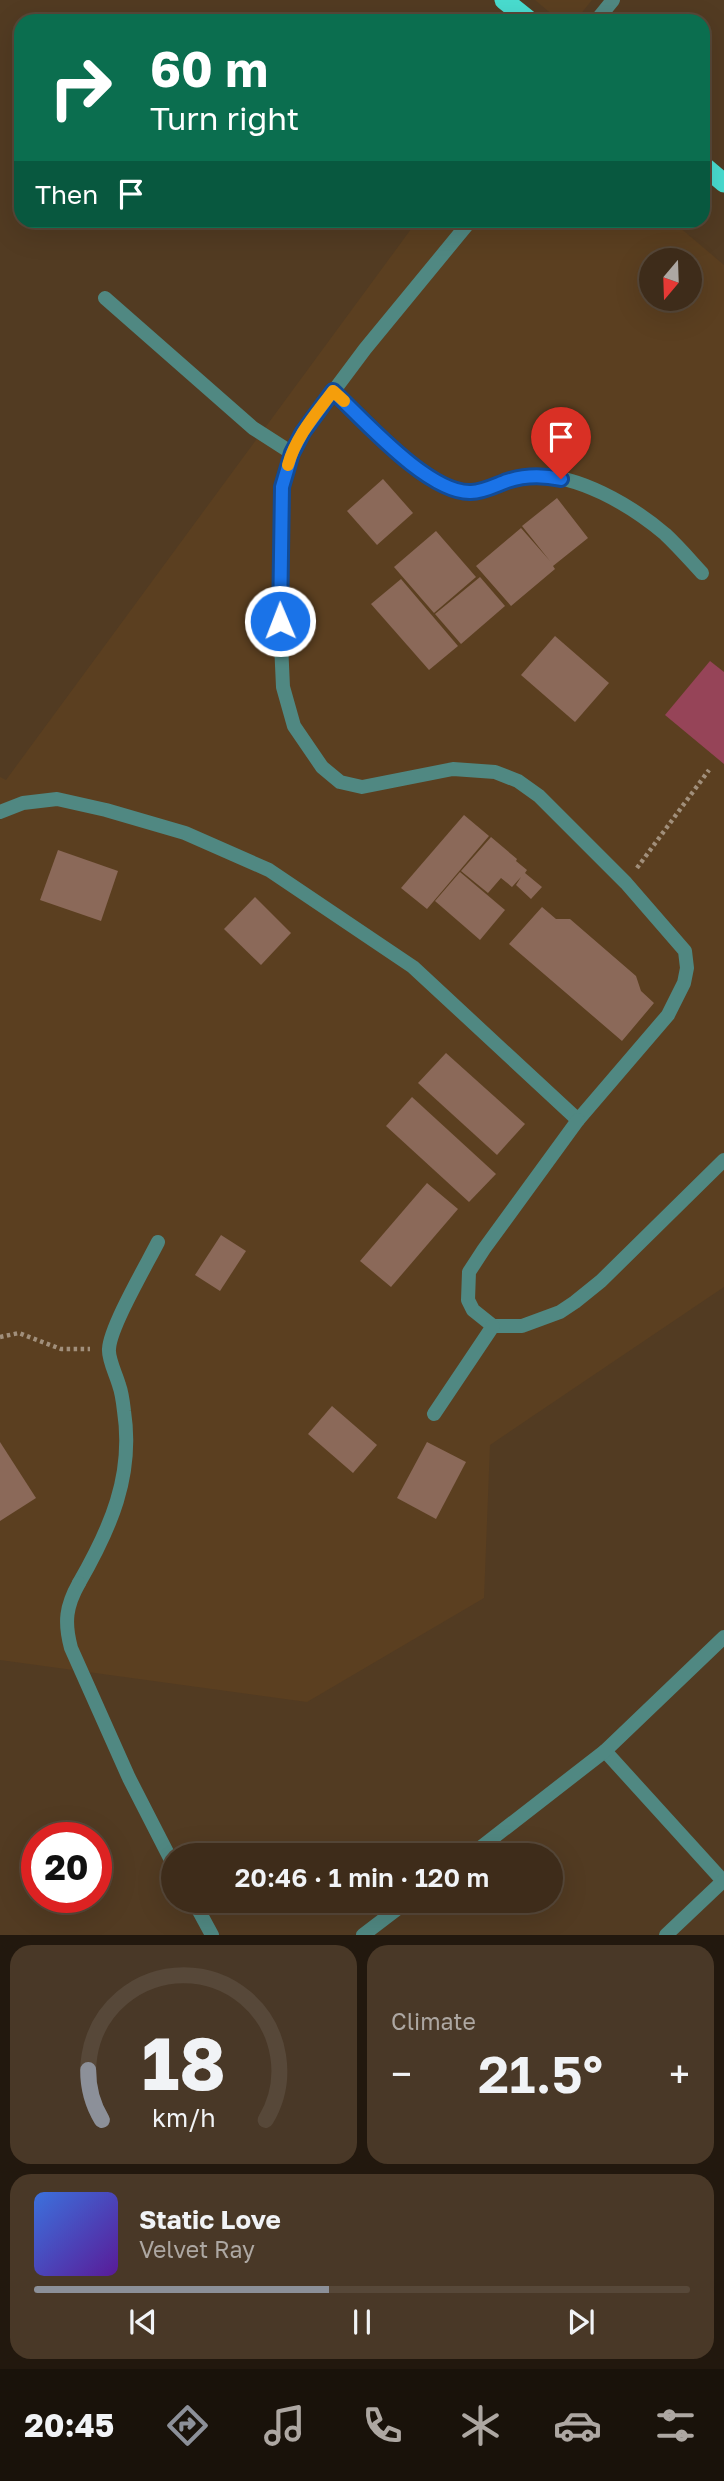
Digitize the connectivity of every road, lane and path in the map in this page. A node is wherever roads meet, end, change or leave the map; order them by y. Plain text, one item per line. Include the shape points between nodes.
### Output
1 (504, 0) edge
2 (613, 0) edge
3 (521, 14) edge
4 (602, 14) edge
5 (710, 171) edge
6 (724, 183) edge
7 (464, 228) edge
8 (105, 298) dead end
9 (333, 391) junction
10 (292, 453) junction
11 (702, 573) dead end
12 (709, 770) dead end
13 (0, 812) edge
14 (626, 883) junction
15 (578, 1120) junction
16 (724, 1160) edge
17 (158, 1242) dead end
18 (493, 1326) junction
19 (0, 1337) edge
20 (108, 1350) junction
21 (434, 1414) dead end
22 (724, 1637) edge
23 (605, 1751) junction
24 (163, 1843) edge
25 (486, 1843) edge
26 (724, 1882) edge
27 (200, 1913) edge
28 (392, 1913) edge
29 (212, 1935) edge
30 (363, 1935) edge
31 (666, 1935) edge

1 - 3 highway
2 - 4 street
5 - 6 highway
7 - 9 street
8 - 10 street via 253,428
9 - 10 street
9 - 11 street via 405,459 444,485 471,492 544,475 574,482 631,508 667,535
10 - 14 street via 282,487 279,599 283,687 294,726 322,767 340,782 362,787 453,769 495,772 539,796
12 - 14 path
13 - 15 street via 23,803 57,799 185,833 270,870 413,967
14 - 15 street via 685,951 687,968 668,1015
15 - 18 street via 470,1272 468,1300
16 - 18 street via 575,1302 536,1322
17 - 20 street
18 - 21 street
19 - 20 path via 19,1333 61,1349
20 - 24 street via 125,1415 123,1475 111,1524 70,1600 66,1630
22 - 23 street
23 - 25 street
23 - 26 street
26 - 31 street
27 - 29 street
28 - 30 street

